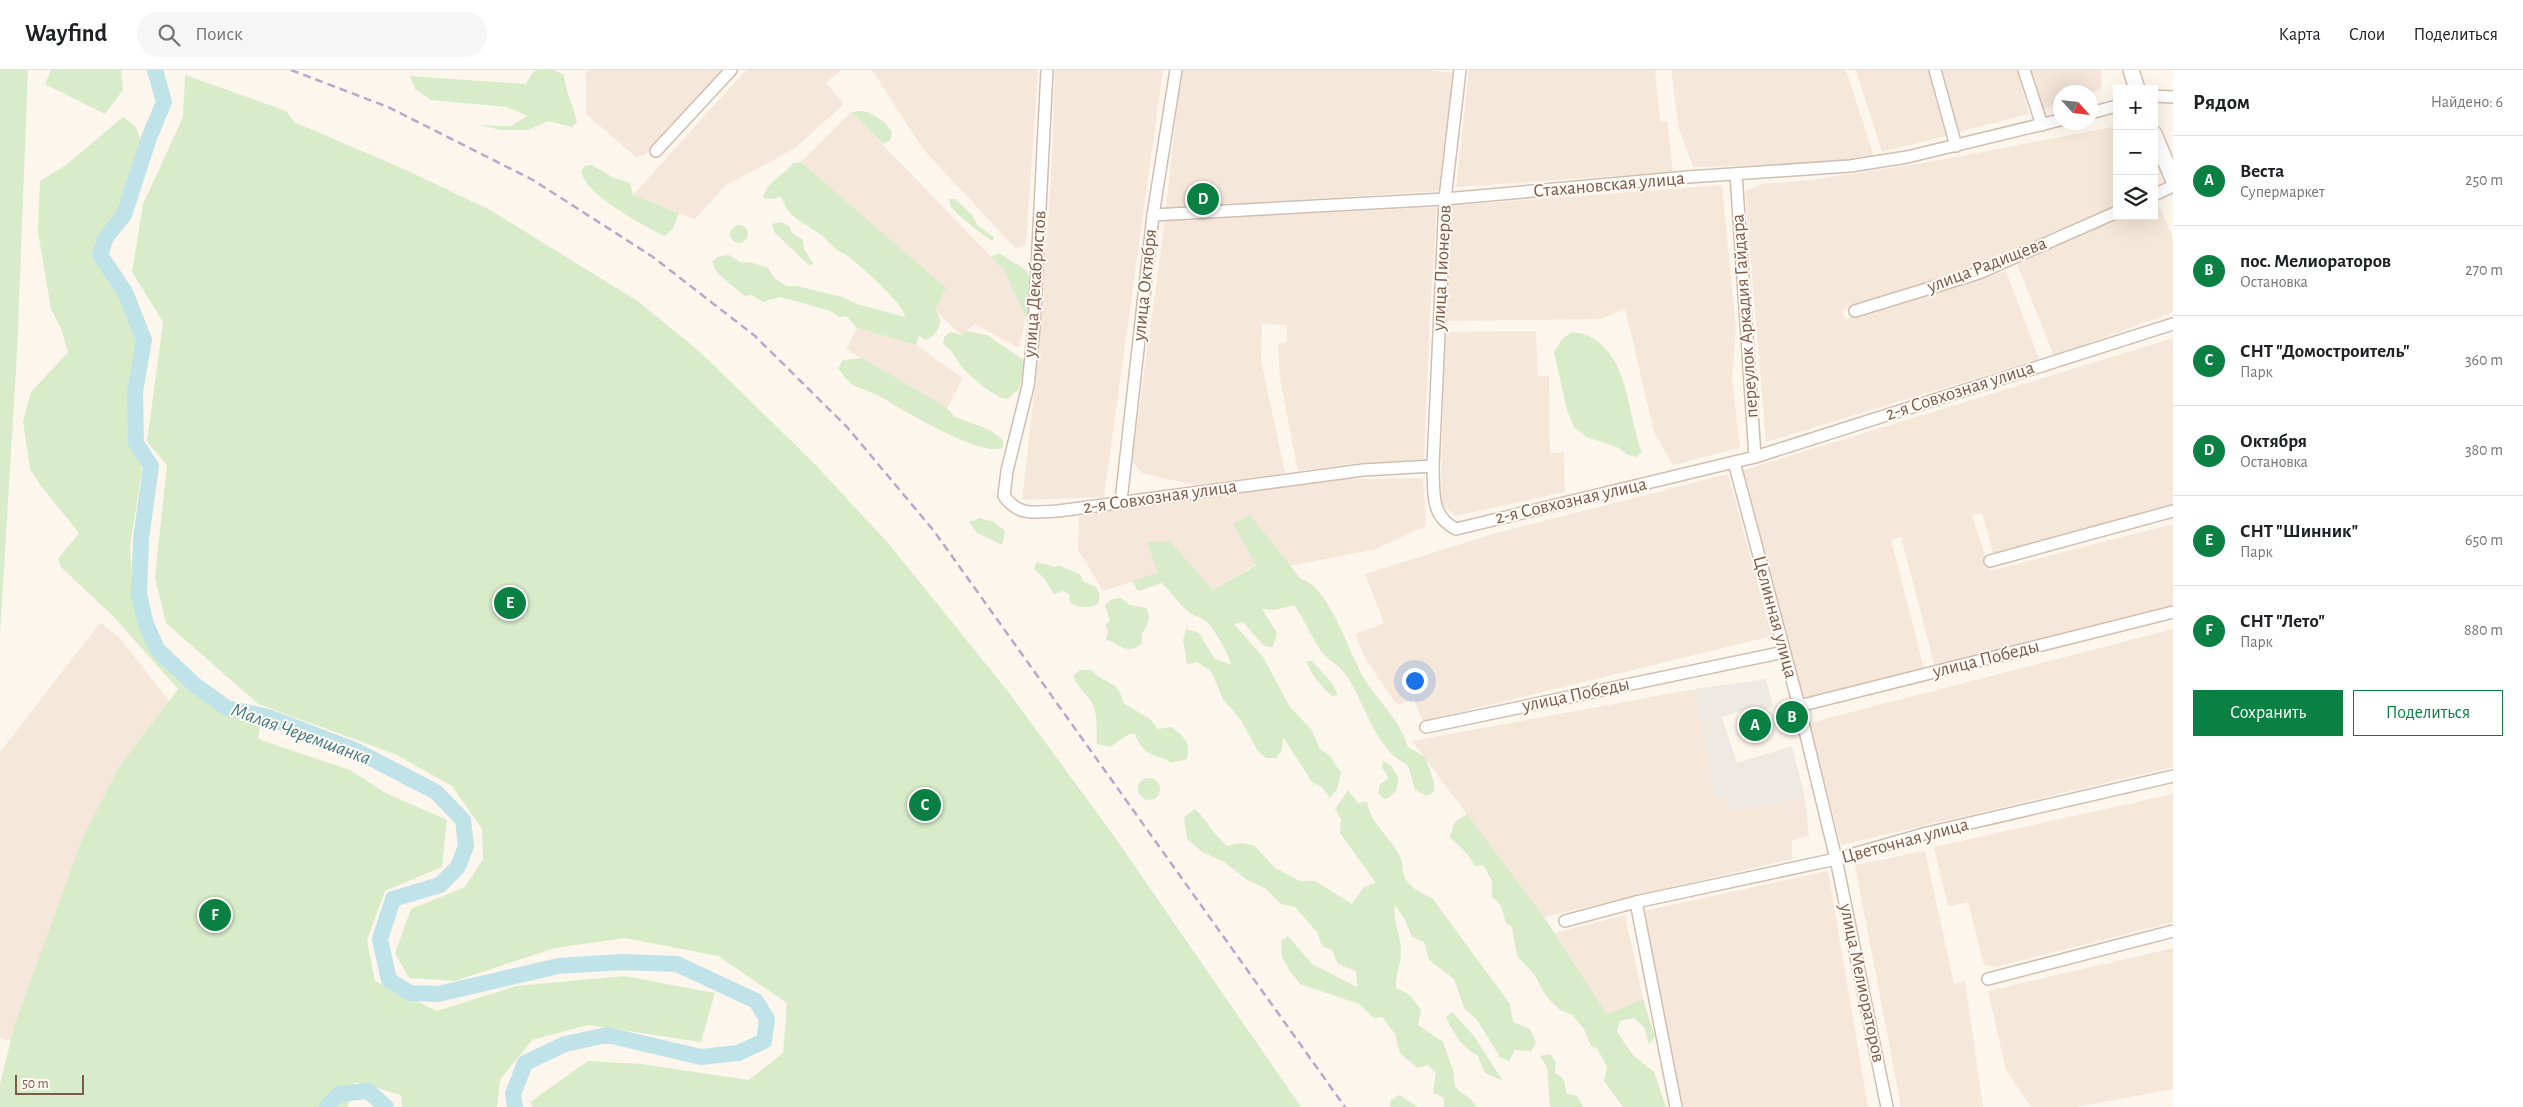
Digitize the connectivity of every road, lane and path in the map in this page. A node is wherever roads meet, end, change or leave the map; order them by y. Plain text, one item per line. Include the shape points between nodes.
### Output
1 (732, 70) edge
2 (1047, 70) edge
3 (1176, 70) edge
4 (1460, 70) edge
5 (1935, 70) edge
6 (2024, 70) edge
7 (2131, 70) edge
8 (2136, 85) edge
9 (2158, 96) edge
10 (2173, 98) edge
11 (2113, 107) edge
12 (2098, 111) edge
13 (2053, 122) edge
14 (2042, 125) junction
15 (2158, 143) edge
16 (1956, 146) junction
17 (656, 151) dead end
18 (1736, 174) junction
19 (2173, 179) edge
20 (2173, 186) edge
21 (2158, 193) edge
22 (1445, 199) junction
23 (2113, 214) edge
24 (1153, 215) junction
25 (1855, 311) dead end
26 (2173, 324) edge
27 (1755, 457) junction
28 (1734, 462) junction
29 (1433, 466) junction
30 (1004, 496) joint
31 (1121, 501) junction
32 (2173, 511) edge
33 (1990, 561) dead end
34 (2173, 612) edge
35 (1784, 652) junction
36 (1799, 706) junction
37 (1426, 727) dead end
38 (2173, 776) edge
39 (1836, 859) junction
40 (1636, 902) junction
41 (1565, 921) dead end
42 (2173, 931) edge
43 (1988, 979) dead end
44 (1676, 1107) edge
45 (1887, 1107) edge

1 - 17 street
2 - 30 street, улица Декабристов via 1034,328 1029,376 1006,471
3 - 24 street, улица Октября
4 - 22 street, улица Пионеров
5 - 16 street
6 - 14 street
7 - 8 street
9 - 10 street
11 - 12 street
13 - 14 street, Стахановская улица
14 - 16 street, Стахановская улица
15 - 19 street
16 - 18 street, Стахановская улица via 1850,166
18 - 22 street, Стахановская улица
18 - 27 street, переулок Аркадия Гайдара
20 - 21 street
22 - 24 street, Стахановская улица
22 - 29 street, улица Пионеров
23 - 25 street, улица Радищева via 1979,272
24 - 31 street, улица Октября
26 - 27 street, 2-я Совхозная улица
27 - 28 street, 2-я Совхозная улица
28 - 29 street, 2-я Совхозная улица via 1456,529 1444,523 1435,506
28 - 35 street, Целинная улица
29 - 31 street, 2-я Совхозная улица via 1363,470
30 - 31 street, 2-я Совхозная улица via 1012,506 1033,512
32 - 33 street
34 - 36 street, улица Победы
35 - 36 street, Целинная улица
35 - 37 street, улица Победы
36 - 39 street, Целинная улица
38 - 39 street, Цветочная улица via 1928,833
39 - 40 street, Цветочная улица
39 - 45 street, улица Мелиораторов
40 - 41 street, Цветочная улица
40 - 44 street
42 - 43 street

